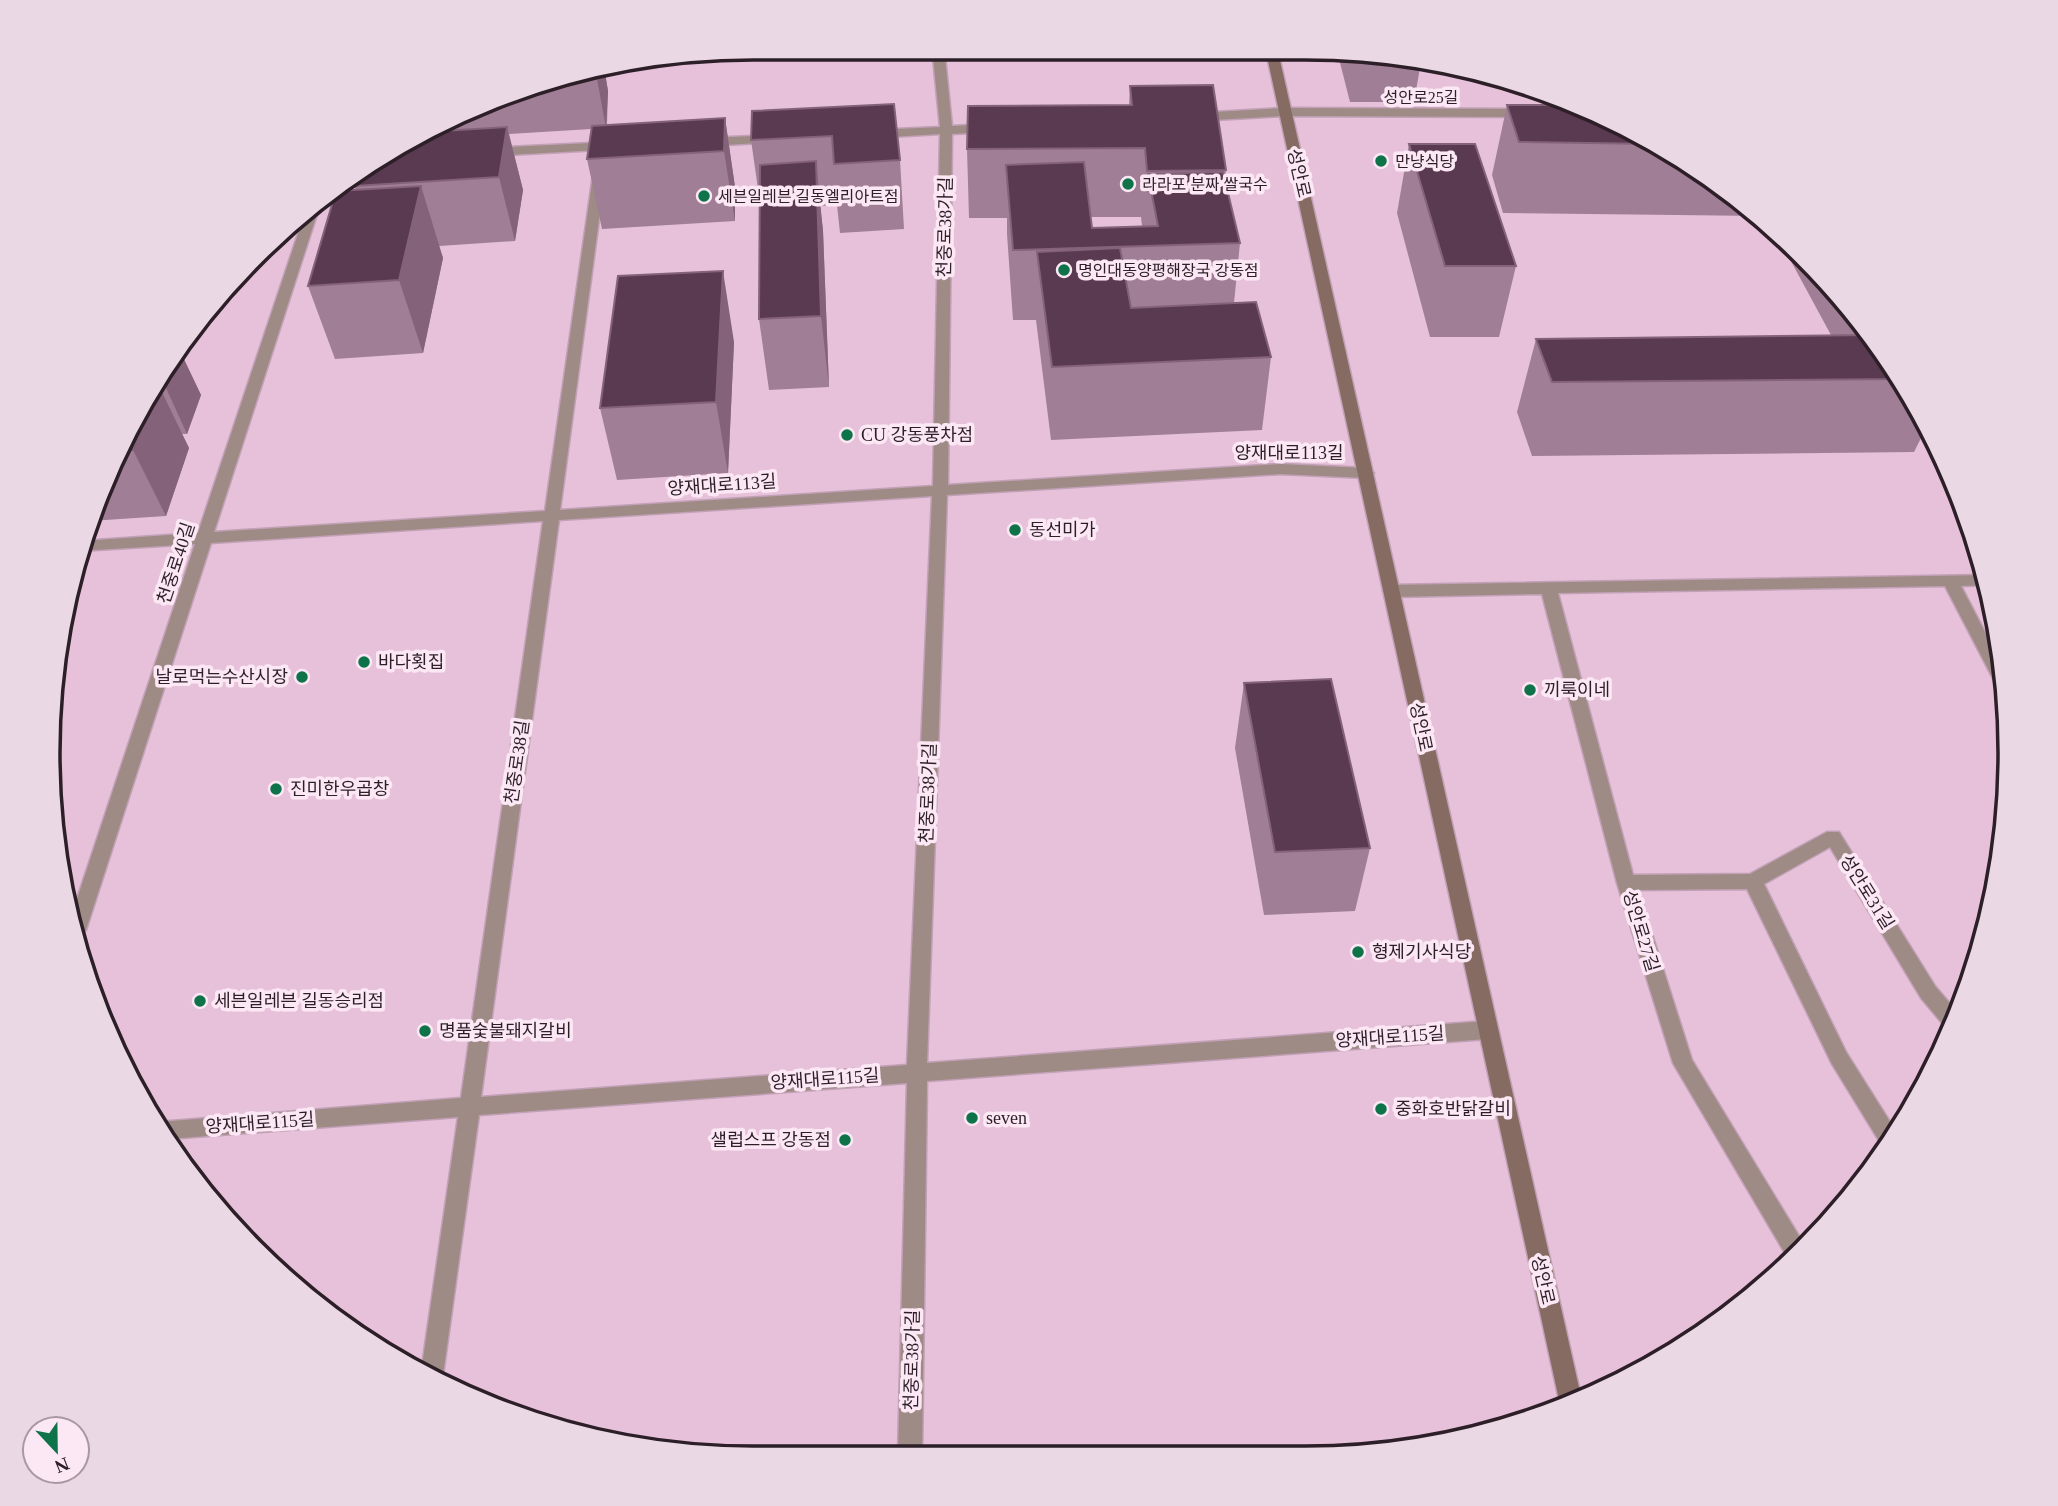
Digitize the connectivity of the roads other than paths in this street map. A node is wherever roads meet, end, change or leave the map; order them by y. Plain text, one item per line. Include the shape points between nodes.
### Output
1 (940, 60) edge
2 (1274, 60) edge
3 (1285, 112) junction
4 (1546, 113) edge
5 (1177, 118) edge
6 (1001, 128) edge
7 (946, 131) junction
8 (864, 135) edge
9 (782, 138) edge
10 (699, 142) edge
11 (630, 145) edge
12 (603, 147) junction
13 (471, 153) edge
14 (309, 222) edge
15 (1366, 473) junction
16 (940, 491) junction
17 (552, 516) junction
18 (205, 538) junction
19 (91, 545) edge
20 (1976, 580) edge
21 (1950, 581) junction
22 (1549, 588) junction
23 (1391, 591) junction
24 (1993, 663) edge
25 (1753, 881) junction
26 (1626, 883) junction
27 (80, 918) edge
28 (1947, 1015) edge
29 (1488, 1030) junction
30 (917, 1072) junction
31 (468, 1107) junction
32 (171, 1129) edge
33 (1885, 1133) edge
34 (1792, 1245) edge
35 (433, 1368) edge
36 (1568, 1395) edge
37 (910, 1446) edge

1 - 7 street, 천중로38가길
2 - 3 main road, 성안로
3 - 4 street, 성안로25길
3 - 5 street, 성안로25길
3 - 15 main road, 성안로
6 - 7 street
7 - 8 street
7 - 16 street, 천중로38가길
9 - 10 street
11 - 12 street
12 - 13 street
12 - 17 street, 천중로38길
14 - 18 street, 천중로40길
15 - 16 street, 양재대로113길 via 1280,469
15 - 23 main road, 성안로
16 - 17 street, 양재대로113길
16 - 30 street, 천중로38가길
17 - 18 street, 양재대로113길
17 - 31 street, 천중로38길
18 - 19 street, 양재대로113길
18 - 27 street, 천중로40길
20 - 21 street
21 - 22 street
21 - 24 street
22 - 23 street
22 - 26 street, 성안로27길
23 - 29 main road, 성안로
25 - 26 street, 성안로31길
25 - 28 street, 성안로31길 via 1833,837 1928,992
25 - 33 street via 1839,1058
26 - 34 street, 성안로27길 via 1683,1063
29 - 30 street, 양재대로115길
29 - 36 main road, 성안로
30 - 31 street, 양재대로115길
30 - 37 street, 천중로38가길
31 - 32 street, 양재대로115길
31 - 35 street, 천중로38길

